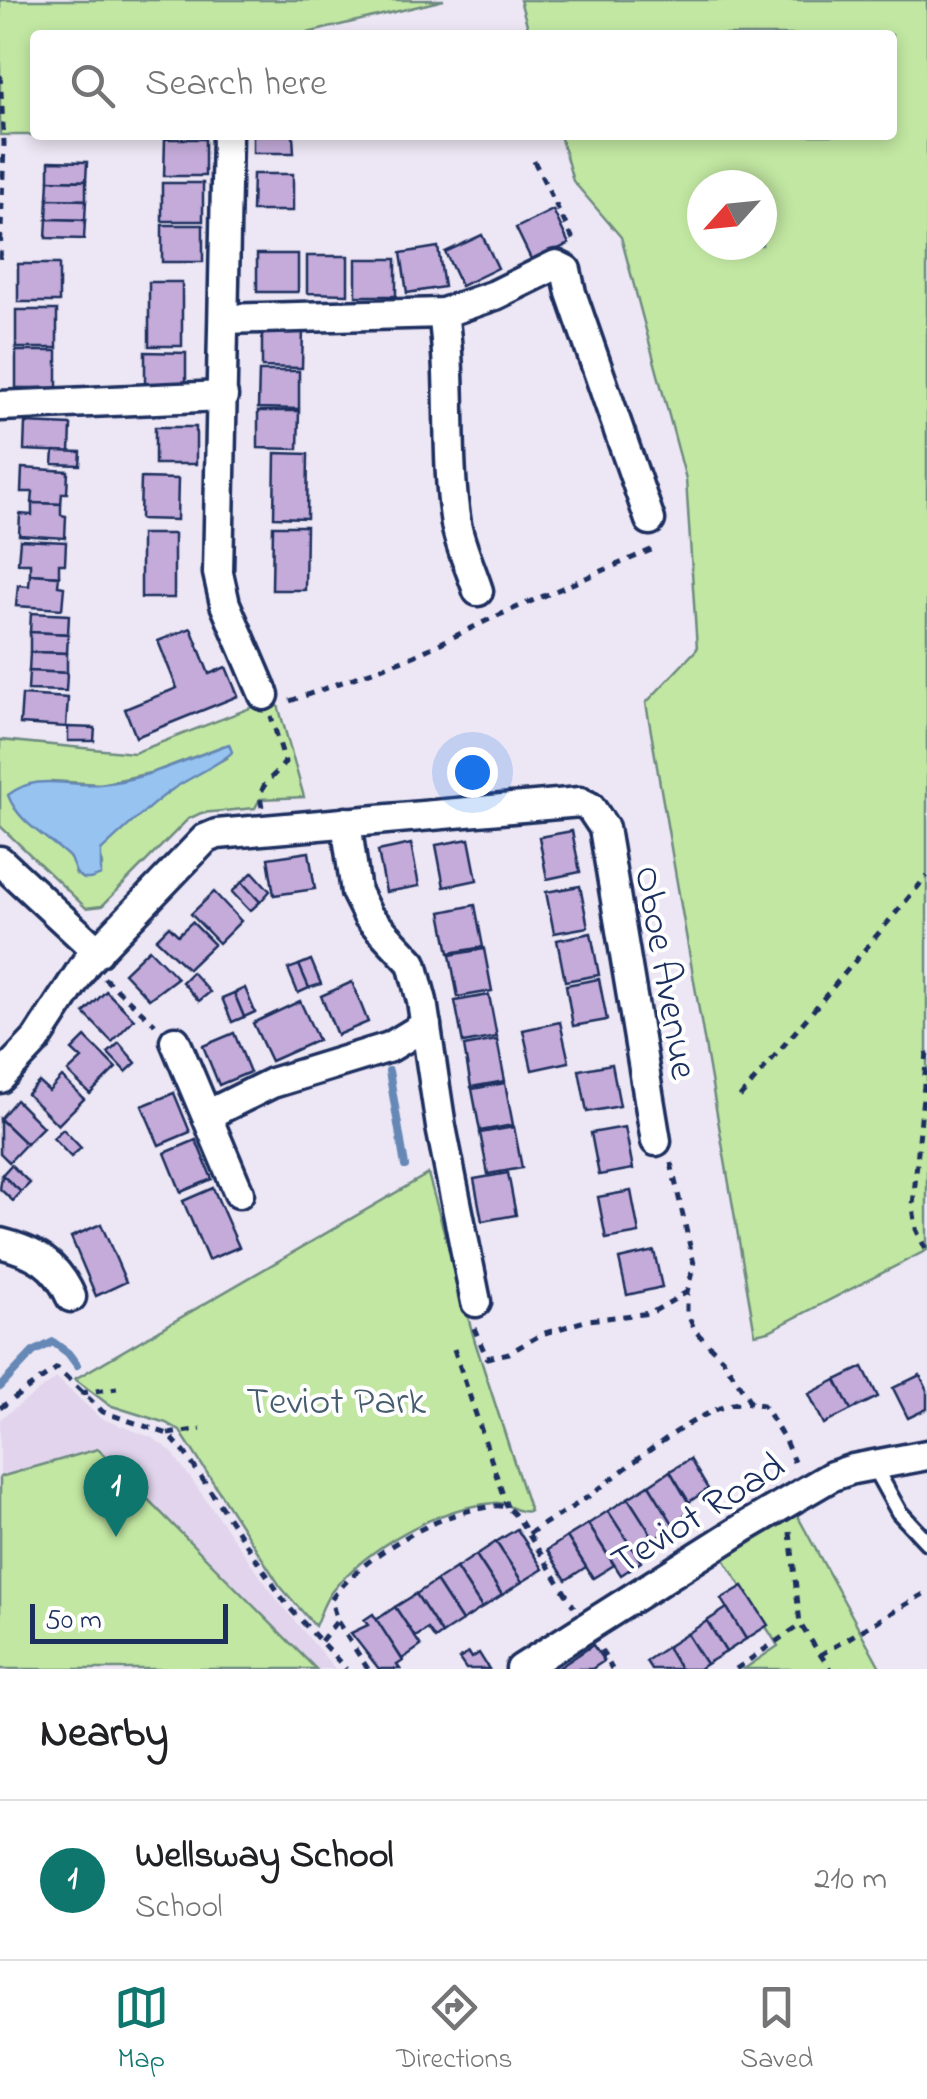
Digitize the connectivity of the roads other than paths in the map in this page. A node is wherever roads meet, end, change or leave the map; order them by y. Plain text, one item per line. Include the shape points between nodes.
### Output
1 (228, 140) edge
2 (443, 314) junction
3 (224, 319) junction
4 (223, 396) junction
5 (0, 406) edge
6 (655, 528) road end
7 (478, 590) dead end
8 (266, 702) road end
9 (346, 822) junction
10 (0, 860) edge
11 (92, 957) junction
12 (426, 1024) junction
13 (175, 1041) road end
14 (0, 1078) edge
15 (207, 1115) junction
16 (654, 1132) road end
17 (239, 1193) dead end
18 (0, 1243) edge
19 (72, 1297) dead end
20 (476, 1302) road end
21 (927, 1454) edge
22 (873, 1466) junction
23 (927, 1542) edge
24 (521, 1669) edge

1 - 3 street
2 - 3 street
2 - 6 street via 556,265 566,270
2 - 7 street via 453,498
3 - 4 street
4 - 5 street
4 - 8 street via 220,588
9 - 11 street via 204,838
9 - 12 street via 356,892 368,916 412,964
9 - 16 street, Oboe Avenue via 580,802 590,807 604,828
10 - 11 street
11 - 14 street via 36,1040
12 - 15 street via 390,1047 272,1082
12 - 20 street
13 - 15 street
15 - 17 street
18 - 19 street via 46,1259
21 - 22 street, Teviot Road
22 - 23 lane via 899,1512
22 - 24 street, Teviot Road via 832,1476 786,1502

